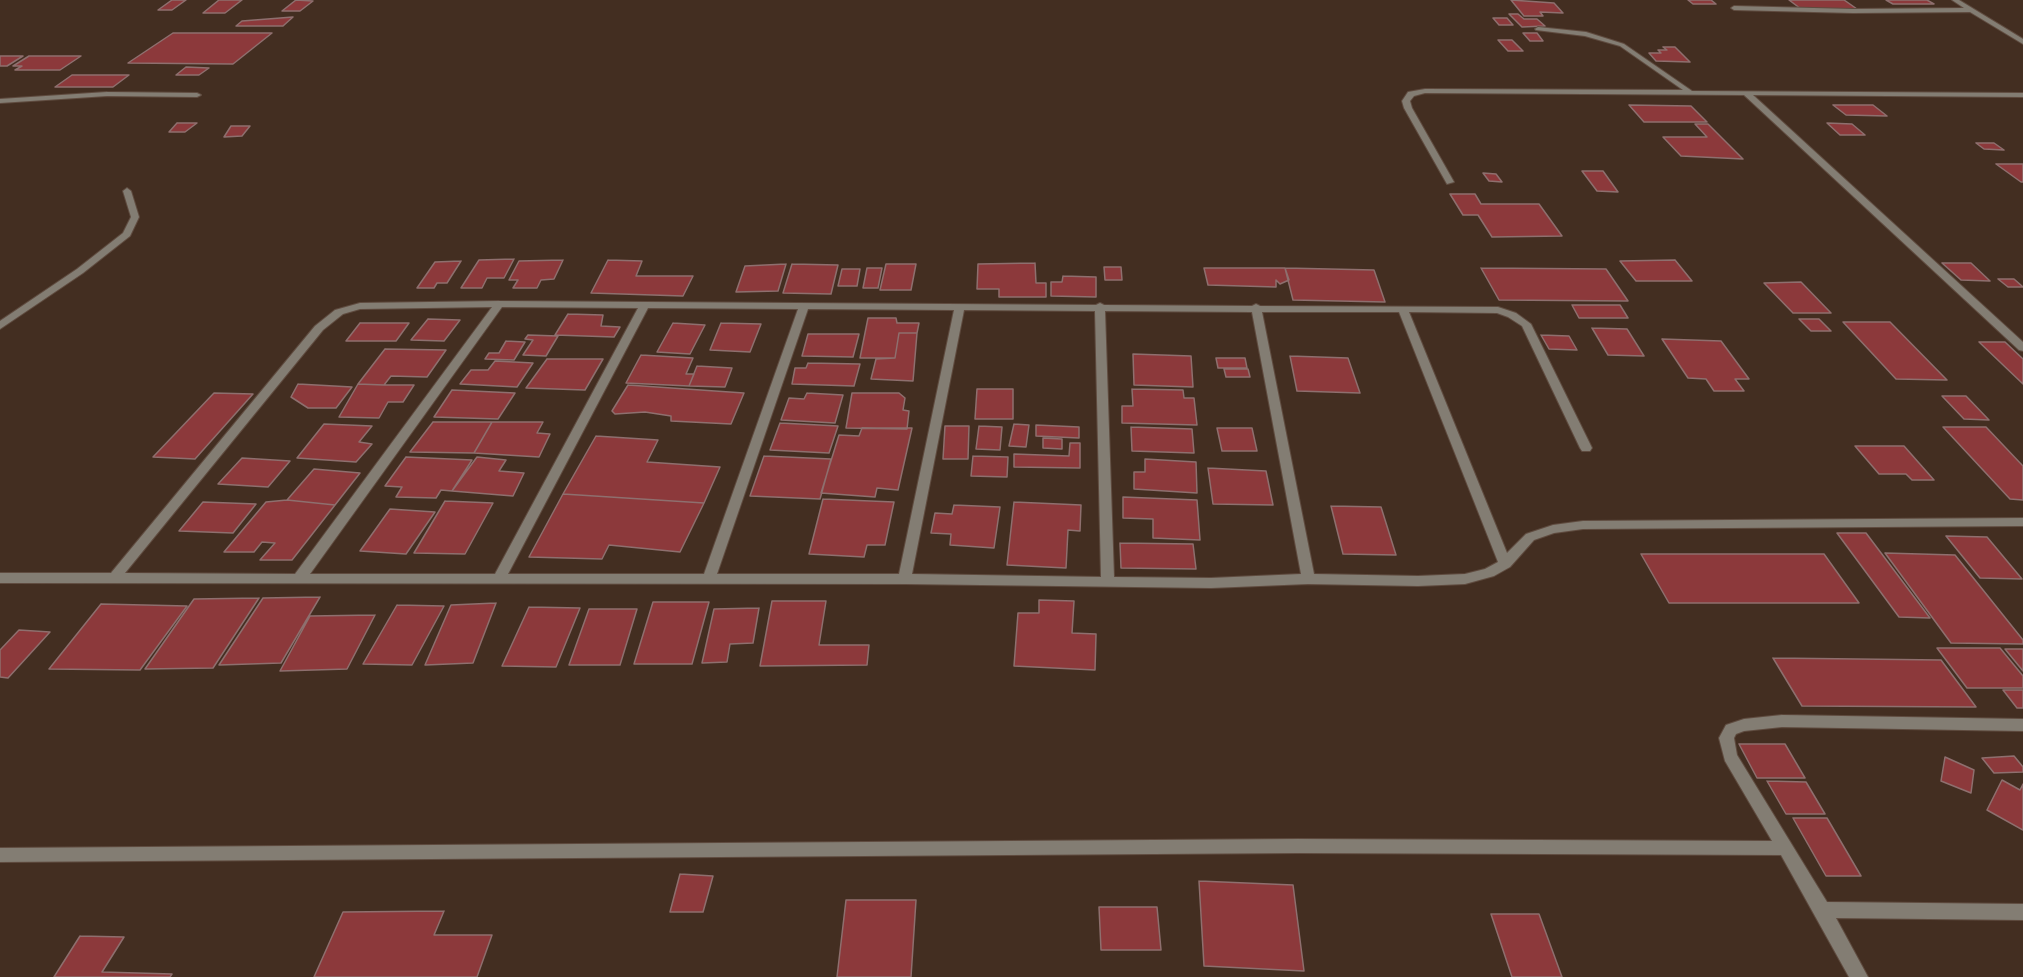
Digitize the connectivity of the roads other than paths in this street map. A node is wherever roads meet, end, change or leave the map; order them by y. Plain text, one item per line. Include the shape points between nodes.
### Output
1 (1955, 0) edge
2 (1734, 8) dead end
3 (1971, 10) junction
4 (1538, 29) dead end
5 (2023, 42) edge
6 (1691, 93) junction
7 (1746, 93) junction
8 (197, 95) dead end
9 (2023, 95) edge
10 (0, 101) edge
11 (1450, 182) dead end
12 (128, 191) dead end
13 (499, 304) junction
14 (645, 304) junction
15 (804, 305) junction
16 (960, 306) junction
17 (1100, 306) junction
18 (1256, 308) junction
19 (1403, 309) junction
20 (0, 326) edge
21 (2023, 348) edge
22 (1586, 448) dead end
23 (2023, 522) edge
24 (1505, 564) junction
25 (115, 577) junction
26 (300, 577) junction
27 (0, 578) edge
28 (709, 578) junction
29 (499, 579) junction
30 (905, 579) junction
31 (1308, 579) junction
32 (1108, 582) junction
33 (2023, 725) edge
34 (1783, 848) junction
35 (0, 855) edge
36 (1822, 910) junction
37 (2023, 912) edge
38 (1858, 977) edge

1 - 3 street
2 - 3 street
3 - 5 street
4 - 6 street via 1586,34 1622,45
6 - 7 street
6 - 11 street via 1411,94 1406,101 1408,108
7 - 9 street
7 - 21 street
8 - 10 street via 74,95
12 - 20 street via 135,217 127,234
13 - 14 street
13 - 25 street via 360,306 331,317
13 - 26 street
14 - 15 street
14 - 29 street
15 - 16 street
15 - 28 street
16 - 17 street
16 - 30 street
17 - 18 street
17 - 32 street
18 - 19 street
18 - 31 street
19 - 22 street via 1498,310 1526,324
19 - 24 street
23 - 24 street via 1583,525 1530,537
24 - 31 street via 1490,573 1465,579
25 - 26 street
25 - 27 street
26 - 29 street
28 - 29 street
28 - 30 street
30 - 32 street
31 - 32 street
33 - 34 street via 1782,721 1731,729 1726,738 1730,756
34 - 35 street via 1298,846
34 - 36 street
36 - 37 street
36 - 38 street

